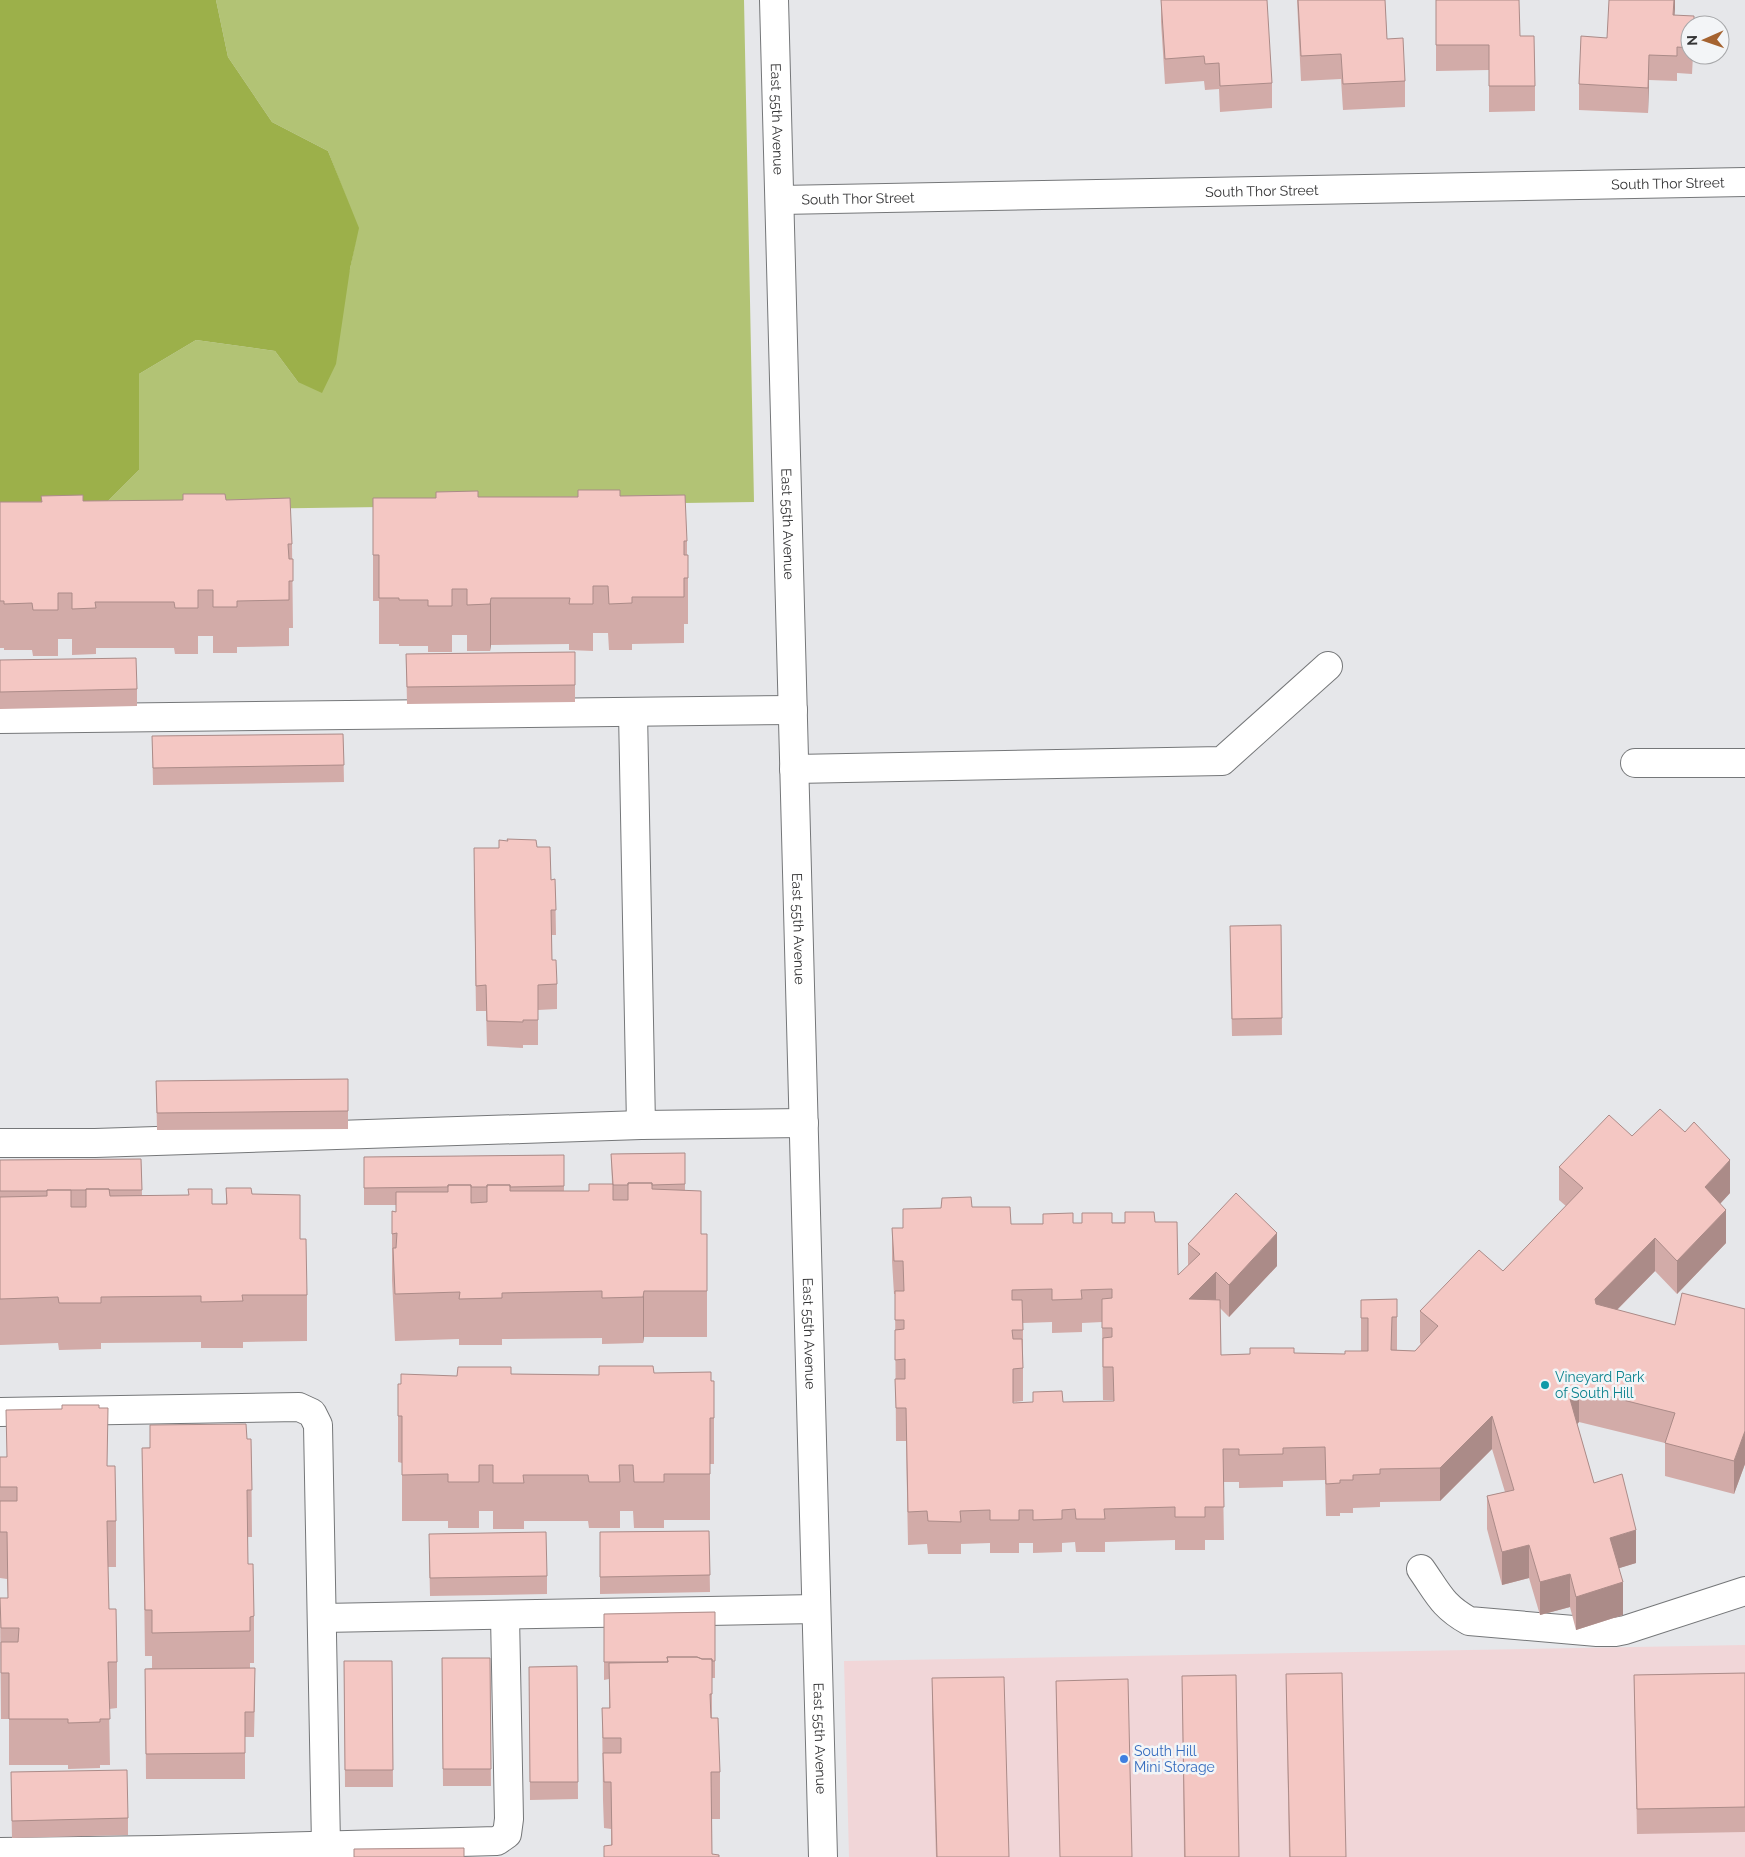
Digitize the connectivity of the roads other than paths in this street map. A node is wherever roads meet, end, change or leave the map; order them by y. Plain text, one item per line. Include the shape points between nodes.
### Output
1 (774, 0) edge
2 (1745, 182) edge
3 (780, 200) junction
4 (1328, 666) dead end
5 (793, 710) junction
6 (633, 712) junction
7 (0, 719) edge
8 (1636, 763) dead end
9 (1745, 764) edge
10 (794, 769) junction
11 (804, 1124) junction
12 (641, 1125) junction
13 (0, 1143) edge
14 (0, 1412) edge
15 (1421, 1569) dead end
16 (1745, 1591) edge
17 (816, 1609) junction
18 (505, 1616) junction
19 (322, 1618) junction
20 (326, 1845) junction
21 (0, 1852) edge
22 (159, 1853) edge
23 (823, 1857) edge

1 - 3 street, East 55th Avenue
2 - 3 street, South Thor Street
3 - 5 street, East 55th Avenue
4 - 10 street via 1222,761
5 - 6 street
5 - 10 street, East 55th Avenue
6 - 7 street
6 - 12 street
8 - 9 street
10 - 11 street, East 55th Avenue
11 - 12 street
11 - 17 street, East 55th Avenue
12 - 13 street via 104,1143
14 - 19 street via 299,1406 312,1413 318,1426
15 - 16 street via 1444,1603 1469,1621 1597,1632 1625,1630
17 - 18 street
17 - 23 street, East 55th Avenue
18 - 19 street
18 - 20 street via 507,1834 497,1841
19 - 20 street
20 - 22 street
21 - 22 street

